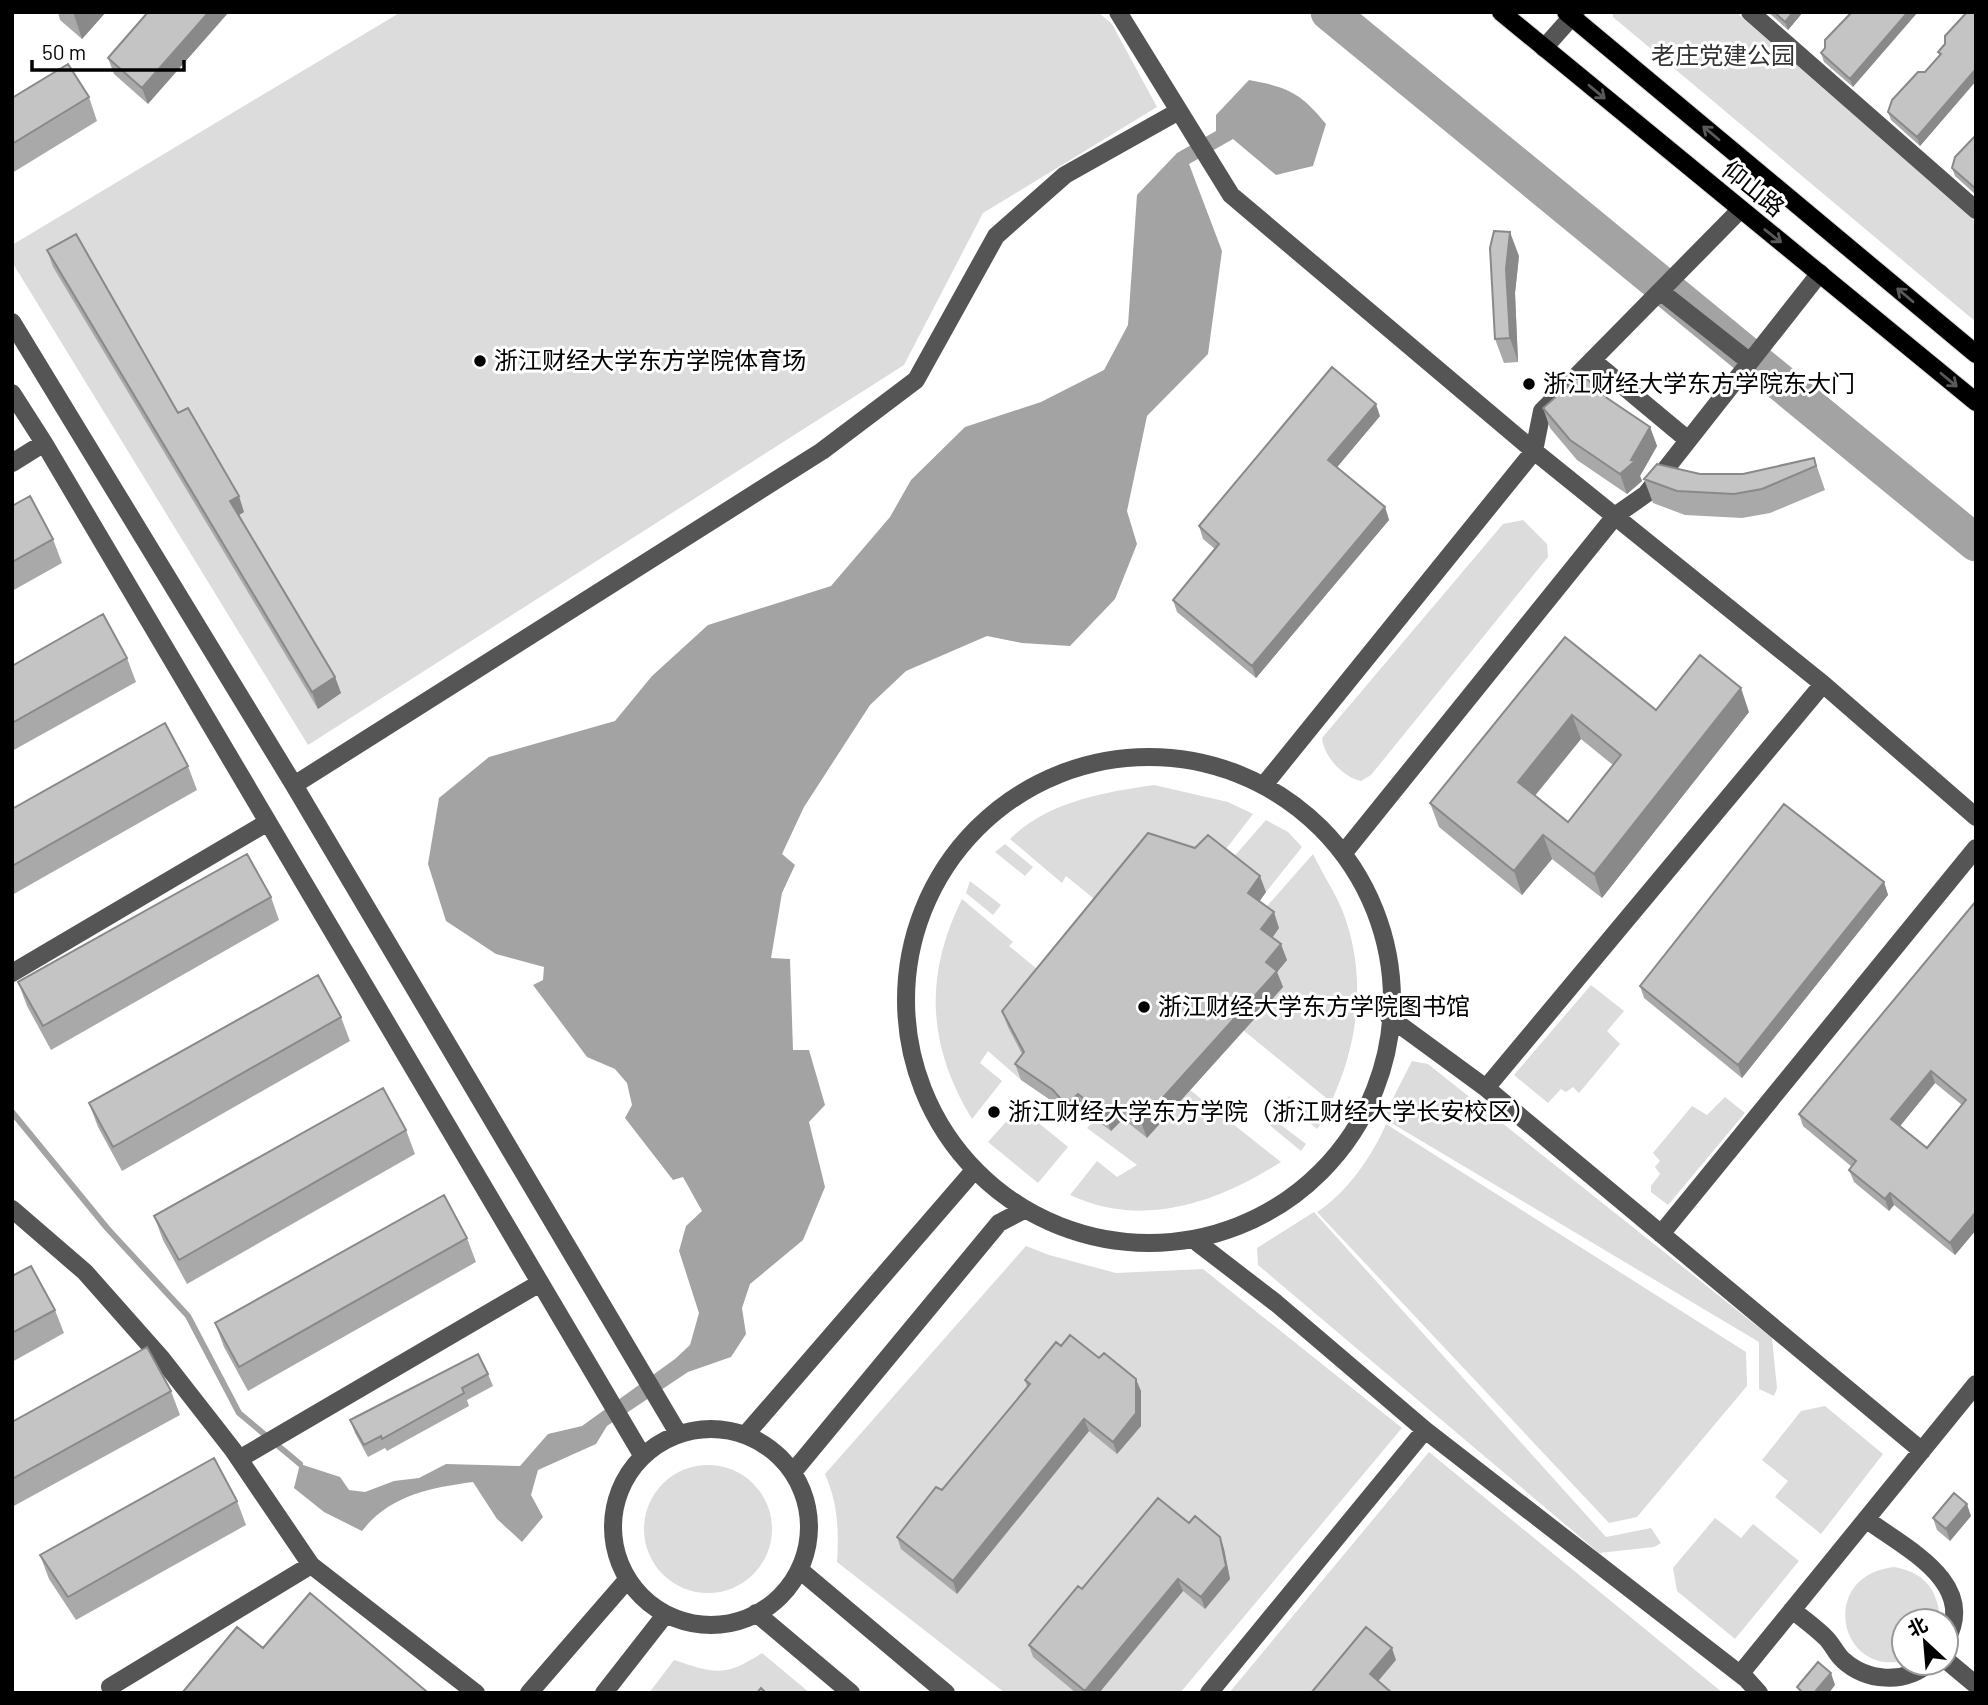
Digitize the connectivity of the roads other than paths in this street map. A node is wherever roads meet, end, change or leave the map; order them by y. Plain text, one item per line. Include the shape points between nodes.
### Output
1 (1118, 12) edge
2 (1501, 12) edge
3 (1750, 12) edge
4 (1571, 14) edge
5 (1544, 48) junction
6 (1179, 111) junction
7 (1740, 210) junction
8 (1976, 210) edge
9 (1819, 273) junction
10 (1660, 291) junction
11 (12, 322) edge
12 (1976, 354) edge
13 (1592, 360) junction
14 (1749, 362) junction
15 (12, 393) edge
16 (1976, 402) edge
17 (1688, 440) junction
18 (44, 443) junction
19 (1534, 451) junction
20 (12, 463) edge
21 (1616, 515) junction
22 (1824, 684) junction
23 (1268, 780) junction
24 (294, 785) junction
25 (1976, 817) edge
26 (268, 822) junction
27 (1976, 848) edge
28 (1346, 850) junction
29 (12, 973) edge
30 (1389, 1017) junction
31 (1486, 1088) junction
32 (971, 1174) junction
33 (12, 1209) edge
34 (1020, 1212) junction
35 (1661, 1234) junction
36 (1198, 1243) junction
37 (540, 1283) junction
38 (1976, 1384) edge
39 (1425, 1430) junction
40 (678, 1433) junction
41 (747, 1433) junction
42 (1922, 1451) junction
43 (642, 1455) junction
44 (239, 1459) junction
45 (793, 1472) junction
46 (1866, 1519) junction
47 (311, 1565) junction
48 (801, 1571) junction
49 (628, 1580) junction
50 (1953, 1607) edge
51 (1793, 1610) junction
52 (756, 1613) junction
53 (665, 1615) junction
54 (1960, 1671) edge
55 (1902, 1677) edge
56 (1745, 1678) junction
57 (1976, 1685) edge
58 (110, 1687) dead end
59 (476, 1693) edge
60 (529, 1693) edge
61 (604, 1693) edge
62 (851, 1693) edge
63 (946, 1693) edge
64 (1209, 1693) edge
65 (1759, 1693) edge

1 - 6 street
2 - 5 main road, 仰山路
3 - 8 street
4 - 5 street
12 -> 4 main road, 仰山路
5 -> 7 main road, 仰山路
6 - 19 street via 1231,195
6 - 24 street via 1065,175 996,236 916,380 895,396 822,451
7 -> 9 main road, 仰山路
7 - 10 street
9 - 14 street
9 -> 16 main road, 仰山路
10 - 13 street
10 - 14 street
11 - 24 street
13 - 17 street
13 - 19 street via 1542,411
14 - 17 street
15 - 18 street
17 - 21 street via 1646,494
18 - 20 street
18 - 26 street
19 - 21 street
19 - 23 street
21 - 22 street
21 - 28 street
22 - 25 street
22 - 31 street
23 - 28 street
23 - 32 street via 1147,754 1035,777 945,856 906,961 917,1070
24 - 40 street
26 - 29 street
26 - 37 street
27 - 35 street
28 - 30 street via 1387,948
30 - 31 street
30 - 36 street via 1390,1040 1367,1114 1326,1172 1272,1217
31 - 35 street
32 - 34 street
32 - 41 street
33 - 44 street via 85,1272 162,1359
34 - 36 street via 1097,1238
34 - 45 street via 999,1223
35 - 42 street
36 - 39 street
37 - 43 street
37 - 44 street
38 - 42 street
39 - 56 street
39 - 64 street
40 - 41 street via 697,1429
40 - 43 street
41 - 45 street
42 - 46 street
43 - 49 street via 625,1477 615,1502 612,1529 616,1555
44 - 47 street
45 - 48 street via 805,1498 809,1527
46 - 50 street via 1928,1561 1942,1576
46 - 51 street
47 - 58 street
47 - 59 street
48 - 52 street via 772,1603
48 - 63 street
49 - 53 street
49 - 60 street
51 - 55 street via 1858,1671 1879,1678
51 - 56 street via 1741,1673
52 - 53 street via 717,1625
52 - 62 street
53 - 61 street
54 - 57 street
56 - 65 street

